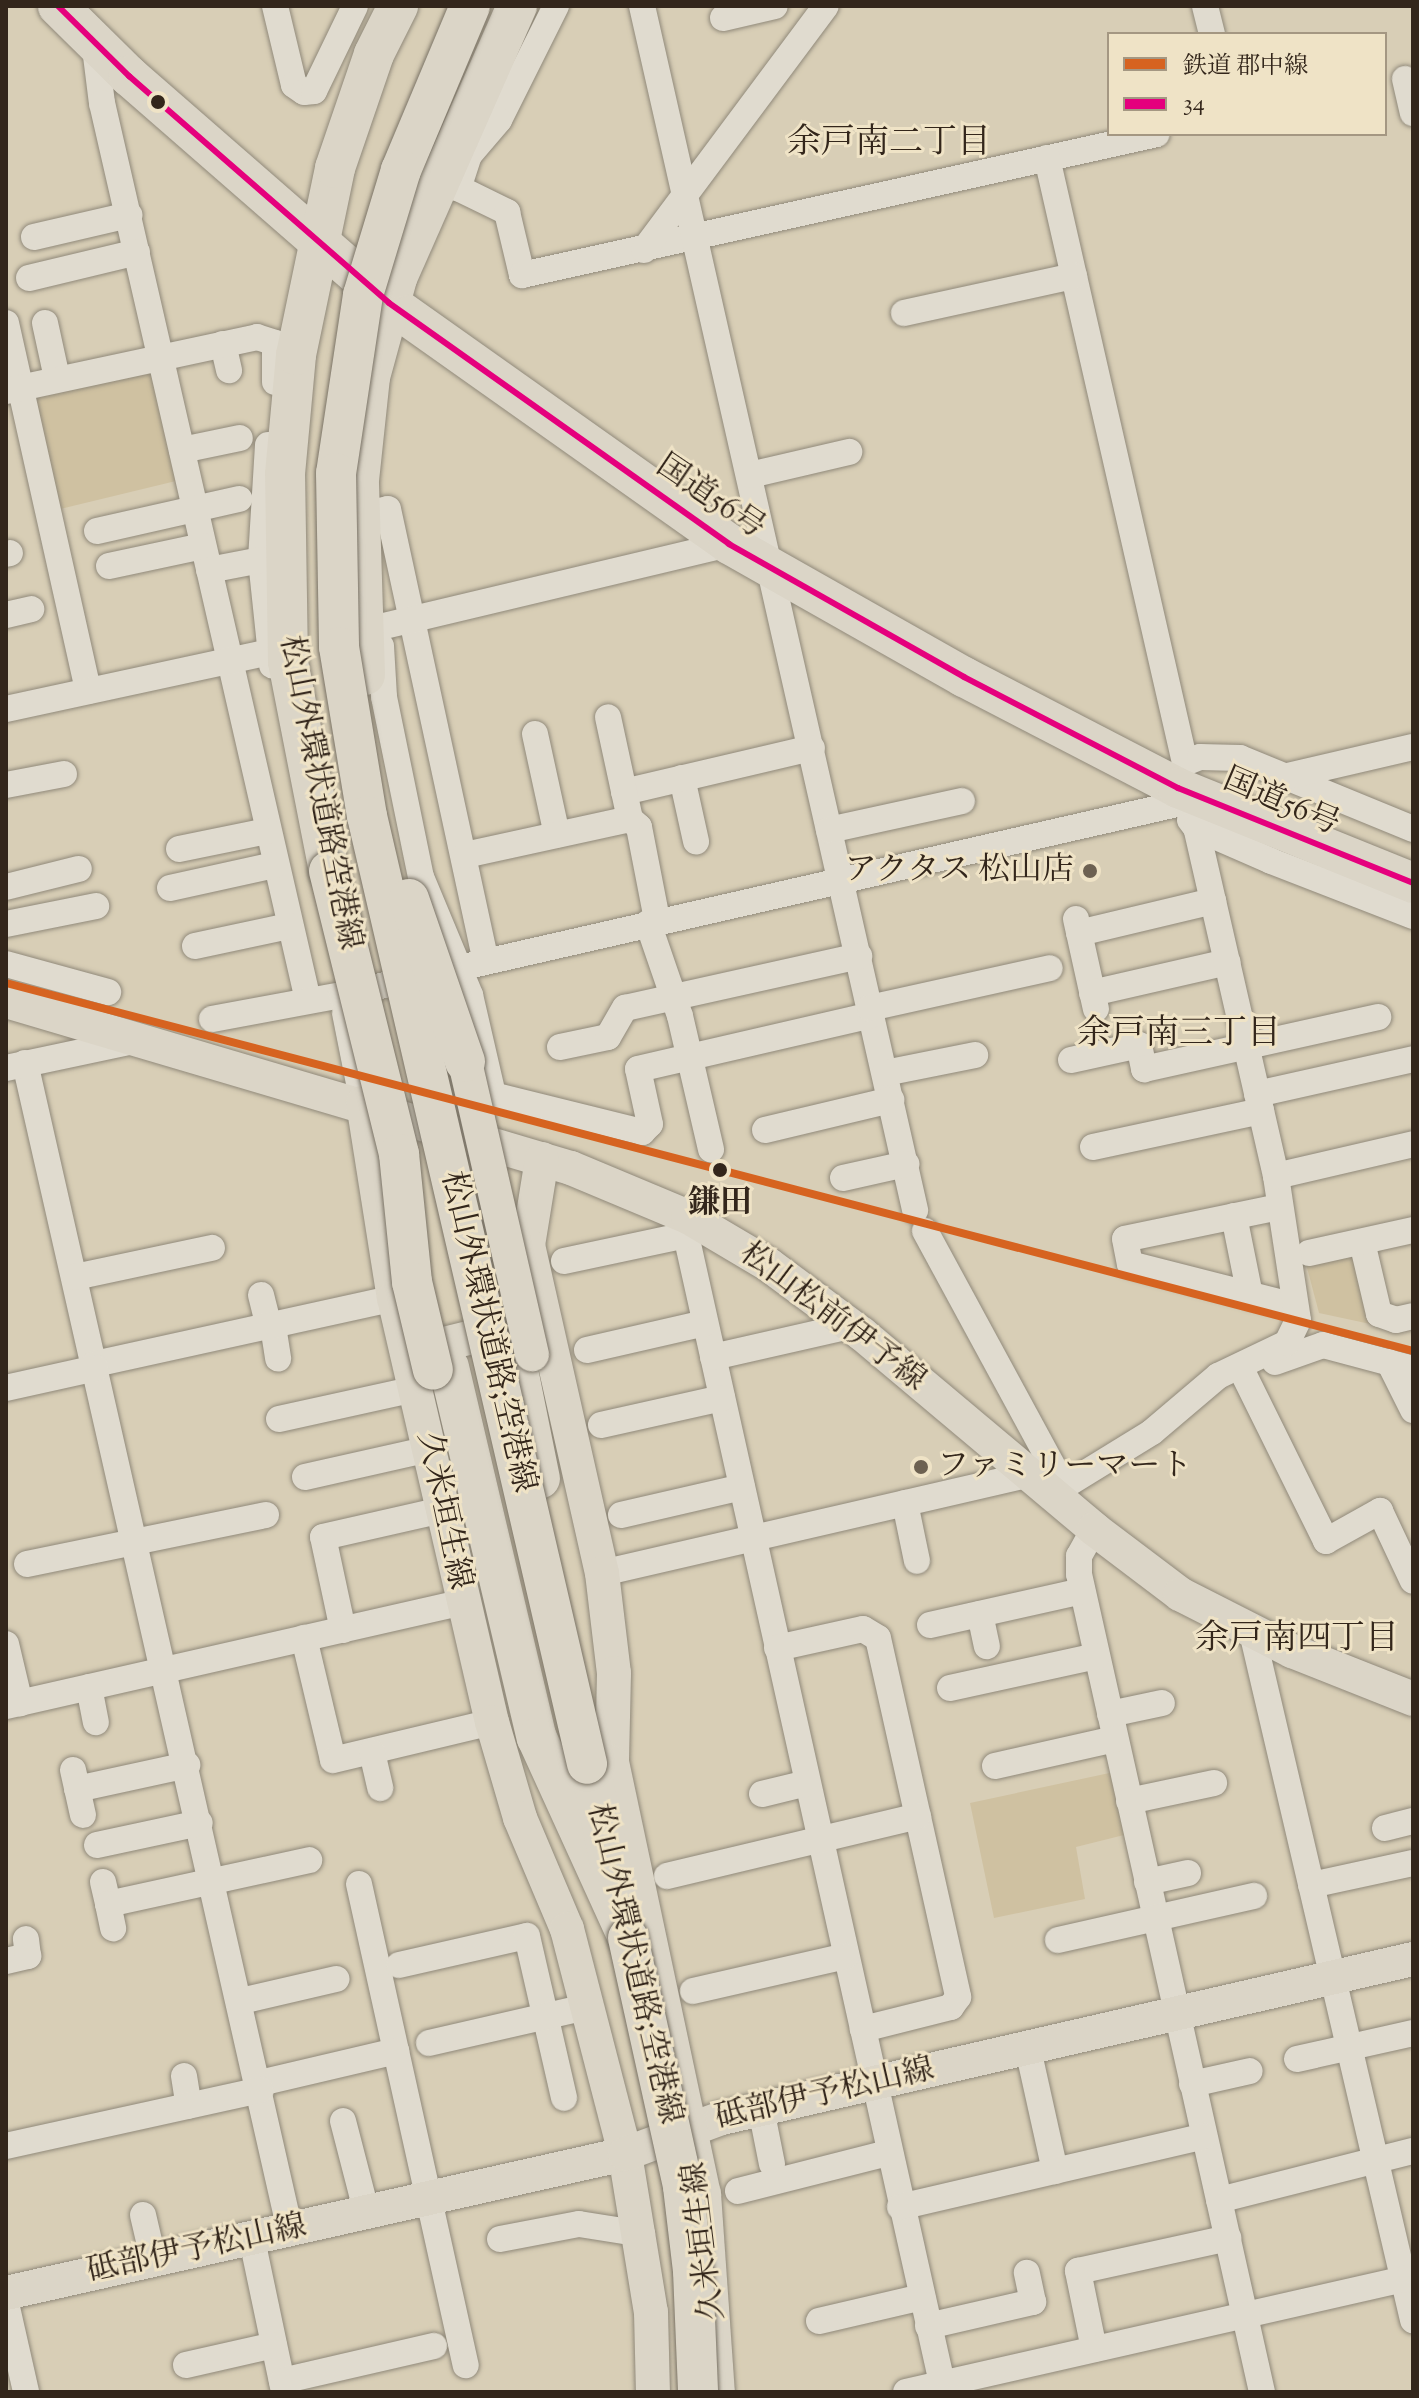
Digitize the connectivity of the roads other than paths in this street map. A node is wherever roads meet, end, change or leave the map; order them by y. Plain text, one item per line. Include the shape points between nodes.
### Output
1 (58, 6) edge
2 (82, 6) edge
3 (275, 6) edge
4 (355, 6) edge
5 (398, 6) edge
6 (470, 6) edge
7 (556, 6) edge
8 (642, 6) edge
9 (775, 6) edge
10 (789, 6) edge
11 (826, 6) edge
12 (1205, 6) edge
13 (723, 18) dead end
14 (94, 25) edge
15 (519, 27) edge
16 (1212, 32) edge
17 (802, 38) junction
18 (1401, 80) edge
19 (1413, 113) edge
20 (1148, 136) edge
21 (1047, 158) junction
22 (684, 192) junction
23 (129, 215) junction
24 (323, 227) junction
25 (34, 237) dead end
26 (694, 239) junction
27 (644, 250) junction
28 (137, 252) junction
29 (1074, 276) junction
30 (29, 278) dead end
31 (386, 283) junction
32 (904, 313) dead end
33 (6, 323) edge
34 (45, 323) dead end
35 (223, 344) junction
36 (164, 355) junction
37 (229, 370) dead end
38 (57, 378) junction
39 (13, 389) edge
40 (240, 438) dead end
41 (182, 450) junction
42 (849, 452) dead end
43 (275, 475) junction
44 (750, 475) junction
45 (365, 496) junction
46 (239, 499) dead end
47 (195, 508) junction
48 (97, 531) dead end
49 (756, 550) junction
50 (206, 558) junction
51 (261, 560) junction
52 (109, 566) dead end
53 (412, 618) junction
54 (380, 627) junction
55 (270, 652) junction
56 (229, 661) junction
57 (88, 691) junction
58 (6, 709) edge
59 (608, 717) dead end
60 (535, 734) dead end
61 (1413, 747) edge
62 (812, 748) junction
63 (64, 774) dead end
64 (1288, 776) junction
65 (682, 778) junction
66 (6, 785) edge
67 (1180, 785) junction
68 (624, 792) junction
69 (962, 801) dead end
70 (630, 819) junction
71 (1196, 828) junction
72 (1413, 829) edge
73 (829, 830) junction
74 (267, 831) junction
75 (557, 835) junction
76 (696, 841) dead end
77 (179, 849) dead end
78 (465, 855) junction
79 (1413, 858) edge
80 (275, 865) junction
81 (79, 869) dead end
82 (841, 880) junction
83 (1413, 883) edge
84 (6, 887) edge
85 (170, 888) dead end
86 (1213, 901) junction
87 (96, 906) dead end
88 (412, 911) junction
89 (1413, 916) edge
90 (652, 922) junction
91 (6, 924) edge
92 (289, 926) junction
93 (195, 946) dead end
94 (859, 956) junction
95 (486, 962) junction
96 (1227, 962) junction
97 (6, 964) edge
98 (458, 968) junction
99 (1050, 968) dead end
100 (108, 992) dead end
101 (341, 995) junction
102 (673, 997) junction
103 (308, 1000) junction
104 (6, 1001) edge
105 (870, 1012) junction
106 (1378, 1017) dead end
107 (212, 1019) dead end
108 (146, 1038) junction
109 (1246, 1046) junction
110 (560, 1048) dead end
111 (975, 1055) dead end
112 (689, 1056) junction
113 (1413, 1059) edge
114 (1071, 1060) dead end
115 (465, 1062) joint
116 (16, 1066) edge
117 (885, 1073) junction
118 (891, 1100) junction
119 (1259, 1102) junction
120 (363, 1103) junction
121 (765, 1130) dead end
122 (1413, 1144) edge
123 (1093, 1147) dead end
124 (711, 1149) dead end
125 (399, 1154) junction
126 (542, 1159) junction
127 (906, 1164) junction
128 (843, 1178) dead end
129 (1278, 1194) junction
130 (1234, 1216) junction
131 (687, 1226) junction
132 (1413, 1230) edge
133 (1362, 1242) junction
134 (528, 1245) junction
135 (212, 1248) dead end
136 (1309, 1253) dead end
137 (564, 1261) dead end
138 (75, 1277) junction
139 (261, 1295) dead end
140 (1250, 1295) junction
141 (394, 1298) junction
142 (1413, 1316) edge
143 (705, 1323) junction
144 (1304, 1325) junction
145 (850, 1326) junction
146 (271, 1327) junction
147 (526, 1340) junction
148 (587, 1350) dead end
149 (713, 1357) junction
150 (278, 1359) dead end
151 (96, 1366) junction
152 (1401, 1366) edge
153 (427, 1369) junction
154 (1245, 1377) junction
155 (6, 1388) edge
156 (562, 1393) junction
157 (722, 1398) junction
158 (1413, 1410) edge
159 (279, 1419) dead end
160 (1166, 1421) junction
161 (601, 1425) dead end
162 (426, 1436) junction
163 (305, 1477) dead end
164 (1049, 1483) junction
165 (742, 1487) junction
166 (905, 1503) junction
167 (442, 1510) junction
168 (266, 1515) dead end
169 (621, 1515) dead end
170 (1094, 1529) junction
171 (753, 1538) junction
172 (136, 1540) junction
173 (1405, 1542) edge
174 (917, 1561) dead end
175 (27, 1564) dead end
176 (602, 1573) junction
177 (1413, 1581) edge
178 (1082, 1591) junction
179 (463, 1602) junction
180 (980, 1614) junction
181 (930, 1625) dead end
182 (343, 1630) junction
183 (1252, 1632) junction
184 (304, 1638) junction
185 (6, 1644) edge
186 (987, 1646) dead end
187 (777, 1648) junction
188 (1097, 1656) junction
189 (164, 1670) junction
190 (89, 1687) junction
191 (950, 1688) dead end
192 (1413, 1699) edge
193 (1162, 1703) dead end
194 (13, 1705) edge
195 (96, 1722) dead end
196 (492, 1722) junction
197 (1112, 1727) junction
198 (372, 1752) junction
199 (600, 1763) junction
200 (187, 1765) junction
201 (1008, 1770) dead end
202 (807, 1783) junction
203 (1214, 1783) dead end
204 (380, 1788) dead end
205 (762, 1794) dead end
206 (1129, 1801) junction
207 (918, 1816) junction
208 (1413, 1821) edge
209 (200, 1823) junction
210 (1385, 1828) dead end
211 (821, 1842) junction
212 (94, 1847) junction
213 (309, 1860) dead end
214 (1413, 1863) edge
215 (1188, 1873) dead end
216 (667, 1876) dead end
217 (214, 1881) junction
218 (1147, 1882) junction
219 (359, 1884) dead end
220 (1311, 1885) junction
221 (1254, 1896) dead end
222 (560, 1909) junction
223 (1155, 1918) junction
224 (628, 1938) junction
225 (26, 1939) dead end
226 (1058, 1940) dead end
227 (846, 1956) junction
228 (1413, 1959) edge
229 (6, 1961) edge
230 (411, 1967) dead end
231 (1332, 1978) junction
232 (336, 1980) dead end
233 (693, 1991) dead end
234 (241, 2001) junction
235 (590, 2006) junction
236 (1176, 2015) junction
237 (545, 2016) junction
238 (863, 2029) junction
239 (1413, 2033) edge
240 (429, 2043) dead end
241 (1349, 2048) junction
242 (1028, 2049) junction
243 (396, 2051) junction
244 (1297, 2059) dead end
245 (1250, 2071) dead end
246 (184, 2076) dead end
247 (873, 2084) junction
248 (1192, 2084) junction
249 (261, 2086) junction
250 (564, 2098) dead end
251 (189, 2106) junction
252 (761, 2109) junction
253 (343, 2121) dead end
254 (689, 2126) junction
255 (1204, 2136) junction
256 (6, 2146) edge
257 (1413, 2151) edge
258 (888, 2153) junction
259 (625, 2154) junction
260 (1375, 2159) junction
261 (772, 2164) dead end
262 (1055, 2171) junction
263 (738, 2191) dead end
264 (430, 2199) junction
265 (1219, 2200) junction
266 (900, 2207) junction
267 (367, 2214) junction
268 (143, 2215) dead end
269 (290, 2230) junction
270 (642, 2234) junction
271 (251, 2235) junction
272 (1228, 2238) junction
273 (500, 2239) dead end
274 (153, 2258) junction
275 (1027, 2273) dead end
276 (1408, 2278) edge
277 (6, 2293) edge
278 (922, 2297) junction
279 (6, 2303) edge
280 (1245, 2314) junction
281 (1413, 2320) edge
282 (819, 2321) dead end
283 (928, 2326) junction
284 (274, 2345) junction
285 (434, 2346) dead end
286 (1094, 2349) junction
287 (186, 2365) dead end
288 (466, 2365) dead end
289 (283, 2386) edge
290 (943, 2388) edge
291 (26, 2392) edge
292 (653, 2392) edge
293 (698, 2392) edge
294 (718, 2392) edge
295 (906, 2392) edge
296 (1262, 2392) edge

1 - 14 highway, 国道56号
2 - 14 street
3 - 4 street via 294,85 304,92 314,91
5 - 24 highway, 松山外環状道路空港線 via 374,54
6 - 31 highway, bridge via 426,104
7 - 15 street
8 - 22 street
9 - 13 street
10 - 17 street
11 - 17 street
12 - 16 street
14 - 23 street via 102,103
14 - 24 highway, 国道56号
15 - 27 street via 499,120 469,155 458,188 507,212 522,275
15 - 31 highway
17 - 22 street
18 - 19 street
20 - 21 street
21 - 26 street
21 - 29 street
22 - 26 street
22 - 27 street
23 - 25 street
23 - 28 street
24 - 31 highway, 国道56号
24 - 43 highway, 松山外環状道路空港線
26 - 27 street
26 - 44 street
28 - 30 street
28 - 36 street
29 - 32 street
29 - 67 street
31 - 45 highway, 松山外環状道路空港線 via 370,377
31 - 49 highway, 国道56号
31 - 199 highway, 松山外環状道路;空港線, bridge via 346,388 336,473 339,647 350,731
33 - 39 street
34 - 38 street
35 - 36 street
35 - 37 street
35 - 43 street via 270,338 278,357
36 - 38 street
36 - 41 street
38 - 39 street
39 - 57 street
40 - 41 street
41 - 47 street
42 - 44 street
43 - 51 street
43 - 125 highway, 松山外環状道路空港線, bridge via 288,662 329,871
44 - 49 street
45 - 53 street via 388,509
45 - 54 street
45 - 88 highway, 松山外環状道路空港線 via 365,675
46 - 47 street
47 - 48 street
47 - 50 street
49 - 53 street
49 - 62 street
49 - 67 highway, 国道56号
50 - 51 street
50 - 52 street
50 - 56 street
51 - 55 street
53 - 54 street
53 - 78 street
54 - 98 street via 384,697 402,800 421,877
55 - 56 street
55 - 101 street
56 - 57 street
56 - 74 street
57 - 58 street
59 - 68 street
60 - 75 street
61 - 64 street
62 - 65 street
62 - 73 street
63 - 66 street
64 - 67 street via 1240,758 1200,757
64 - 72 street
65 - 68 street
65 - 76 street
67 - 71 street
67 - 79 highway, 国道56号
67 - 82 street
67 - 83 highway, 国道56号
68 - 70 street
69 - 73 street
70 - 75 street
70 - 90 street via 639,827
71 - 86 street
71 - 89 street
73 - 82 street
74 - 77 street
74 - 80 street
75 - 78 street
78 - 95 street
80 - 85 street
80 - 92 street
81 - 84 street
82 - 90 street
82 - 94 street
86 - 96 street
86 - 96 street via 1078,924 1094,1002
87 - 91 street
88 - 115 highway, 松山外環状道路空港線, bridge
88 - 199 highway, bridge via 517,1365
90 - 95 street
90 - 102 street
92 - 93 street
92 - 103 street
94 - 102 street
94 - 105 street
95 - 98 street
96 - 109 street
97 - 100 street
98 - 101 street
98 - 112 street via 470,995 493,1095 642,1132 650,1124 638,1069
99 - 105 street
101 - 103 street
101 - 120 street
102 - 110 street via 625,1008 608,1037
102 - 112 street
103 - 107 street
104 - 108 main road, 松山松前伊予線
105 - 112 street
105 - 117 street
106 - 109 street
108 - 116 street
108 - 120 main road, 松山松前伊予線
109 - 114 street via 1144,1069 1139,1045
109 - 119 street
111 - 117 street
112 - 124 street
113 - 119 street
115 - 147 main road, 久米垣生線, bridge
116 - 138 street
117 - 118 street
118 - 121 street
118 - 127 street
119 - 123 street
119 - 129 street
120 - 126 main road, 松山松前伊予線
120 - 141 main road, 久米垣生線
122 - 129 street
125 - 153 highway, 松山外環状道路空港線, bridge
125 - 224 highway, bridge via 537,1738
126 - 131 main road, 松山松前伊予線
126 - 134 main road, 久米垣生線
127 - 128 street
127 - 164 street via 920,1220
129 - 130 street
129 - 144 street via 1287,1212
129 - 160 street via 1300,1311 1293,1334 1287,1343 1218,1376
130 - 140 street
130 - 140 street via 1125,1239 1130,1264
131 - 137 street
131 - 143 street
131 - 145 main road, 松山松前伊予線 via 769,1265
132 - 133 street
133 - 136 street
133 - 142 street via 1379,1314 1396,1320
134 - 147 main road via 532,1303
134 - 156 main road, 久米垣生線
135 - 138 street
138 - 151 street
139 - 146 street
140 - 144 street
141 - 146 street via 329,1305
141 - 153 main road, 久米垣生線
141 - 153 main road
143 - 148 street
143 - 149 street
144 - 152 street
144 - 154 street
145 - 149 street
145 - 164 main road, 松山松前伊予線
146 - 150 street
146 - 151 street
147 - 153 main road
147 - 156 main road via 541,1335
147 - 199 main road, 久米垣生線 via 588,1601
149 - 157 street
151 - 155 street
151 - 172 street
152 - 158 street
153 - 159 street
153 - 162 main road, 久米垣生線
153 - 162 main road
153 - 222 main road, 久米垣生線
154 - 160 street
154 - 173 street via 1326,1541 1380,1511
156 - 176 main road, 久米垣生線
157 - 161 street
157 - 165 street
160 - 164 street via 1083,1476
162 - 163 street
162 - 167 main road, 久米垣生線
164 - 166 street
164 - 170 main road, 松山松前伊予線
165 - 169 street
165 - 171 street
166 - 171 street
166 - 174 street
167 - 179 main road, 久米垣生線
167 - 182 street via 323,1537
168 - 172 street
170 - 178 street via 1079,1556
170 - 183 main road, 松山松前伊予線 via 1180,1594
171 - 176 street
171 - 187 street
172 - 175 street
172 - 189 street
173 - 177 street
176 - 199 main road, 久米垣生線 via 614,1673
178 - 180 street
178 - 188 street
179 - 182 street
179 - 196 main road, 久米垣生線
180 - 181 street
180 - 186 street
182 - 184 street
183 - 192 main road, 松山松前伊予線
183 - 220 street
184 - 189 street
184 - 198 street via 333,1760
185 - 194 street
187 - 202 street
187 - 207 street via 863,1629 874,1632
188 - 191 street
188 - 197 street
189 - 190 street
189 - 200 street
190 - 194 street
190 - 195 street
193 - 197 street
196 - 198 street
196 - 222 main road, 久米垣生線 via 520,1818
197 - 201 street
197 - 206 street
198 - 204 street
199 - 224 highway, 松山外環状道路;空港線
199 - 254 main road, 久米垣生線
200 - 209 street
200 - 212 street
202 - 205 street
202 - 211 street
203 - 206 street
206 - 218 street
207 - 211 street
207 - 238 street via 958,1997 951,2007
208 - 210 street
209 - 212 street
209 - 217 street
211 - 216 street
211 - 227 street
212 - 217 street
213 - 217 street
214 - 220 street
215 - 218 street
217 - 234 street
218 - 223 street
219 - 243 street
220 - 231 street
221 - 223 street
222 - 235 main road, 久米垣生線
223 - 226 street
223 - 236 street
224 - 293 highway, 松山外環状道路;空港線, bridge via 683,2187
225 - 229 street via 28,1956
227 - 233 street
227 - 238 street
228 - 231 main road, 砥部伊予松山線
230 - 237 street via 527,1936
231 - 236 main road, 砥部伊予松山線
231 - 241 street
232 - 234 street
234 - 249 street
235 - 237 street
235 - 259 main road, 久米垣生線
236 - 242 main road, 砥部伊予松山線
236 - 248 street
237 - 240 street
237 - 250 street
238 - 247 street
239 - 241 street
241 - 244 street
241 - 260 street
242 - 247 main road, 砥部伊予松山線
242 - 262 street
243 - 249 street
243 - 264 street
245 - 248 street
246 - 251 street
247 - 252 main road, 砥部伊予松山線
247 - 258 street
248 - 255 street
249 - 251 street
249 - 269 street
251 - 256 street
252 - 254 main road, 砥部伊予松山線
252 - 261 street
253 - 267 street
254 - 259 main road, 砥部伊予松山線
254 - 294 main road, 久米垣生線 via 704,2194
255 - 262 street
255 - 265 street
257 - 260 street
258 - 263 street
258 - 266 street
259 - 264 main road, 砥部伊予松山線
259 - 270 main road, 久米垣生線
260 - 265 street
260 - 276 street
262 - 266 street
264 - 267 main road, 砥部伊予松山線
264 - 288 street
265 - 272 street
266 - 278 street
267 - 269 main road, 砥部伊予松山線
268 - 274 street
269 - 271 main road, 砥部伊予松山線
270 - 273 street via 579,2224
270 - 292 main road, 久米垣生線
271 - 274 main road, 砥部伊予松山線
271 - 284 street
272 - 280 street
272 - 286 street via 1078,2271
274 - 277 main road, 砥部伊予松山線
275 - 283 street via 1033,2302
276 - 280 street
276 - 281 street
278 - 282 street
278 - 283 street
279 - 291 street
280 - 286 street
280 - 296 street
283 - 290 street
284 - 287 street
284 - 289 street
285 - 289 street
286 - 290 street
290 - 295 street

